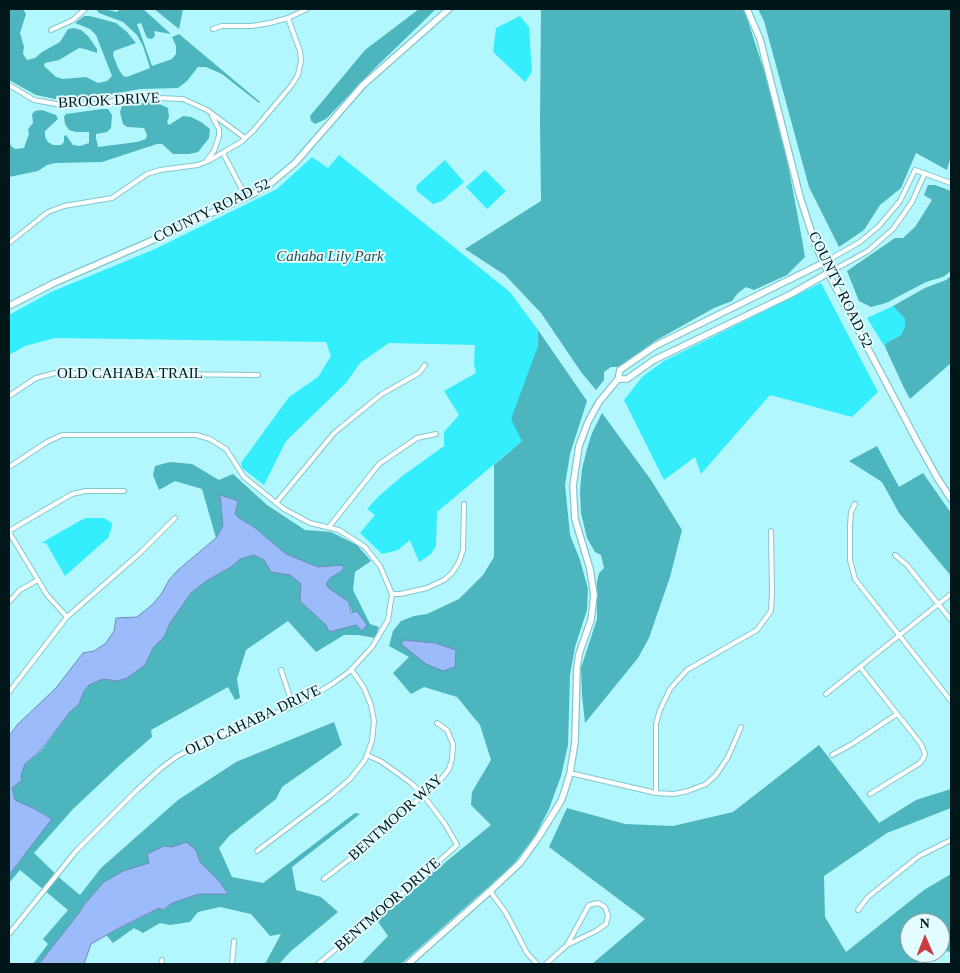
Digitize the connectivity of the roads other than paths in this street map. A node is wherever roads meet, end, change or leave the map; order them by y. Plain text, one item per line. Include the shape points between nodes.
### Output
1 (85, 9) edge
2 (308, 9) edge
3 (449, 9) edge
4 (747, 9) edge
5 (288, 18) junction
6 (213, 29) dead end
7 (51, 30) dead end
8 (9, 85) edge
9 (210, 112) junction
10 (245, 138) junction
11 (222, 154) junction
12 (206, 162) junction
13 (925, 173) junction
14 (951, 183) edge
15 (246, 197) junction
16 (884, 220) junction
17 (893, 229) junction
18 (9, 243) edge
19 (823, 263) junction
20 (828, 273) junction
21 (746, 300) junction
22 (9, 306) edge
23 (753, 311) junction
24 (425, 365) dead end
25 (258, 375) dead end
26 (618, 379) junction
27 (9, 396) edge
28 (436, 434) dead end
29 (9, 467) edge
30 (124, 491) dead end
31 (951, 499) edge
32 (276, 503) junction
33 (464, 504) dead end
34 (855, 504) dead end
35 (175, 518) dead end
36 (329, 527) junction
37 (771, 531) dead end
38 (9, 532) edge
39 (894, 555) dead end
40 (38, 580) junction
41 (392, 594) junction
42 (951, 594) edge
43 (9, 602) edge
44 (939, 604) junction
45 (67, 617) junction
46 (951, 620) edge
47 (899, 635) junction
48 (860, 667) junction
49 (281, 670) dead end
50 (351, 670) junction
51 (9, 692) edge
52 (826, 694) dead end
53 (951, 701) edge
54 (293, 706) junction
55 (897, 714) junction
56 (437, 723) dead end
57 (741, 727) dead end
58 (367, 755) junction
59 (832, 755) dead end
60 (570, 772) junction
61 (656, 792) junction
62 (423, 794) junction
63 (870, 794) dead end
64 (951, 840) edge
65 (257, 851) dead end
66 (324, 879) dead end
67 (490, 891) junction
68 (858, 910) dead end
69 (9, 934) edge
70 (234, 941) dead end
71 (567, 945) dead end
72 (232, 964) edge
73 (318, 964) edge
74 (408, 964) edge
75 (537, 964) edge
76 (546, 964) edge

1 - 7 street via 76,18
2 - 5 street
3 - 15 street, COUNTY ROAD 52 via 363,85 295,163 262,189
4 - 19 street, COUNTY ROAD 52 via 760,39 800,197
5 - 6 street via 261,25
5 - 10 street via 300,51 298,75
8 - 9 street, BROOK DRIVE via 34,100 48,104 98,104 134,97 175,98 192,102
9 - 10 street, BROOK DRIVE
9 - 12 street via 217,123 219,136
10 - 11 street
11 - 12 street
11 - 15 street
12 - 18 street via 192,167 153,171 112,198 56,209 42,216
13 - 14 street
13 - 16 street via 915,170 900,201
13 - 17 street via 912,202
15 - 22 street, COUNTY ROAD 52
16 - 17 street
16 - 19 street via 860,242
17 - 20 street via 868,251
19 - 20 street, COUNTY ROAD 52
19 - 21 street
20 - 23 street
20 - 31 street, COUNTY ROAD 52 via 921,450
21 - 23 street
21 - 26 street via 655,346 620,370
23 - 26 street via 654,360 626,379
24 - 32 street via 419,373 382,394 334,433
25 - 27 street, OLD CAHABA TRAIL via 55,373 36,378
26 - 60 street via 588,422 574,468 572,494 575,519 594,595 591,620 576,667 576,735
28 - 36 street via 417,438 379,464
29 - 32 street via 62,435 196,435 226,449 244,477
30 - 38 street via 72,494
32 - 36 street via 301,519
33 - 41 street via 463,550 452,573 427,588
34 - 47 street via 850,515 852,570 859,586
35 - 45 street
36 - 41 street via 349,536 371,553
37 - 61 street via 771,611 757,630 687,670 670,689 656,724
38 - 40 street
39 - 44 street via 907,564
40 - 43 street via 20,590
40 - 45 street
41 - 50 street, OLD CAHABA DRIVE via 388,620 372,648
42 - 44 street
44 - 46 street
44 - 47 street
45 - 51 street
47 - 48 street
47 - 53 street
48 - 52 street
48 - 55 street
49 - 54 street
50 - 54 street, OLD CAHABA DRIVE
50 - 58 street via 371,705 374,721
54 - 69 street, OLD CAHABA DRIVE via 207,740 160,769 76,851
55 - 59 street
55 - 63 street via 921,744 925,756 920,763
56 - 62 street, BENTMOOR WAY via 447,730 452,744 452,759 443,777
57 - 61 street via 728,757 706,784 681,793
58 - 62 street via 382,762
58 - 65 street via 350,779
60 - 61 street
60 - 67 street via 561,801 538,838 520,863
62 - 66 street, BENTMOOR WAY via 368,845
62 - 73 street, BENTMOOR DRIVE via 457,845
64 - 68 street via 919,856 868,897
67 - 74 street
67 - 75 street
70 - 72 street
71 - 76 street via 589,905 598,903 605,908 606,924 567,945

